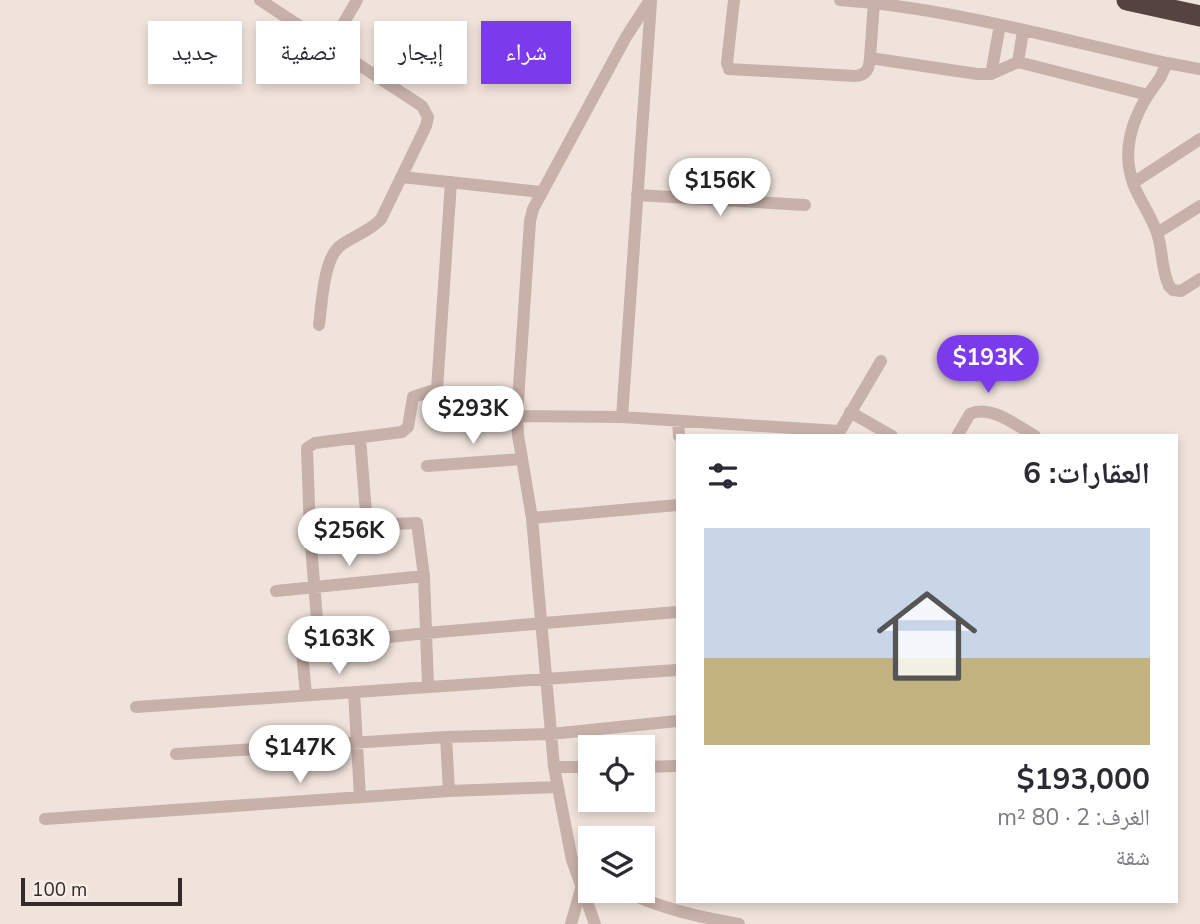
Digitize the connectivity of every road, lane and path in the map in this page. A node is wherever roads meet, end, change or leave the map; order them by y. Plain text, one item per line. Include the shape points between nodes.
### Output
1 (260, 0) edge
2 (357, 0) edge
3 (650, 0) edge
4 (734, 0) edge
5 (840, 0) edge
6 (1127, 0) edge
7 (874, 2) junction
8 (1200, 16) edge
9 (293, 21) edge
10 (345, 21) edge
11 (1000, 25) junction
12 (1023, 31) junction
13 (870, 58) junction
14 (1018, 62) junction
15 (1167, 63) junction
16 (360, 65) edge
17 (1200, 69) edge
18 (991, 74) junction
19 (1148, 95) junction
20 (1200, 139) edge
21 (402, 177) junction
22 (451, 182) junction
23 (1133, 183) junction
24 (541, 192) junction
25 (637, 195) junction
26 (805, 205) dead end
27 (1200, 206) edge
28 (1157, 233) junction
29 (1200, 279) edge
30 (319, 325) dead end
31 (881, 361) dead end
32 (850, 412) junction
33 (517, 416) junction
34 (622, 417) junction
35 (678, 421) junction
36 (679, 434) edge
37 (838, 434) edge
38 (888, 434) edge
39 (958, 434) edge
40 (1031, 434) edge
41 (360, 438) junction
42 (522, 459) junction
43 (427, 466) dead end
44 (676, 505) edge
45 (532, 518) junction
46 (368, 525) junction
47 (310, 533) junction
48 (424, 576) junction
49 (314, 588) junction
50 (276, 591) dead end
51 (676, 612) edge
52 (542, 624) junction
53 (426, 633) junction
54 (319, 644) junction
55 (676, 670) edge
56 (544, 679) junction
57 (428, 686) junction
58 (354, 692) junction
59 (306, 695) junction
60 (136, 707) dead end
61 (676, 721) edge
62 (551, 734) junction
63 (446, 737) junction
64 (356, 743) junction
65 (176, 754) dead end
66 (676, 766) edge
67 (554, 767) junction
68 (578, 767) edge
69 (655, 767) edge
70 (558, 787) junction
71 (449, 791) junction
72 (360, 797) junction
73 (45, 819) dead end
74 (572, 860) junction
75 (578, 864) edge
76 (578, 879) edge
77 (578, 900) edge
78 (586, 903) edge
79 (652, 903) edge
80 (571, 924) edge
81 (594, 924) edge
82 (739, 924) edge

1 - 9 street
2 - 10 street
3 - 24 street
3 - 25 street
4 - 13 street via 729,69 862,76 869,69
5 - 7 street
6 - 8 highway
7 - 11 street
7 - 13 street
11 - 12 street
11 - 18 street
12 - 14 street
12 - 15 street
13 - 18 street
14 - 18 street
14 - 19 street
15 - 17 street
15 - 19 street
16 - 21 street via 424,108 428,117
19 - 23 street via 1130,133
20 - 23 street
21 - 22 street
21 - 30 street via 381,219 331,255
22 - 24 street
22 - 41 street via 437,389 413,397 405,431
23 - 28 street
24 - 33 street via 530,221
25 - 26 street
25 - 34 street
27 - 28 street
28 - 29 street via 1169,286 1181,291
31 - 32 street
32 - 37 street
32 - 38 street
33 - 34 street
33 - 42 street
34 - 35 street
35 - 36 street
35 - 37 street
39 - 40 street via 971,414 983,411
41 - 46 street
41 - 47 street via 307,448
42 - 43 street
42 - 45 street
44 - 45 street
45 - 52 street
46 - 47 street
46 - 48 street via 417,523
47 - 49 street
48 - 49 street
48 - 53 street
49 - 50 street
49 - 54 street
51 - 52 street
52 - 53 street
52 - 56 street
53 - 54 street
53 - 57 street
54 - 59 street via 303,649
55 - 56 street
56 - 57 street
56 - 62 street
57 - 58 street
58 - 59 street
58 - 64 street
59 - 60 street
61 - 62 street
62 - 63 street
62 - 67 street
63 - 64 street
63 - 71 street
64 - 65 street
64 - 72 street
66 - 69 street
67 - 68 street
67 - 70 street
70 - 71 street
70 - 74 street
71 - 72 street
72 - 73 street
74 - 75 street
74 - 76 street
77 - 80 street
78 - 81 street
79 - 82 street

